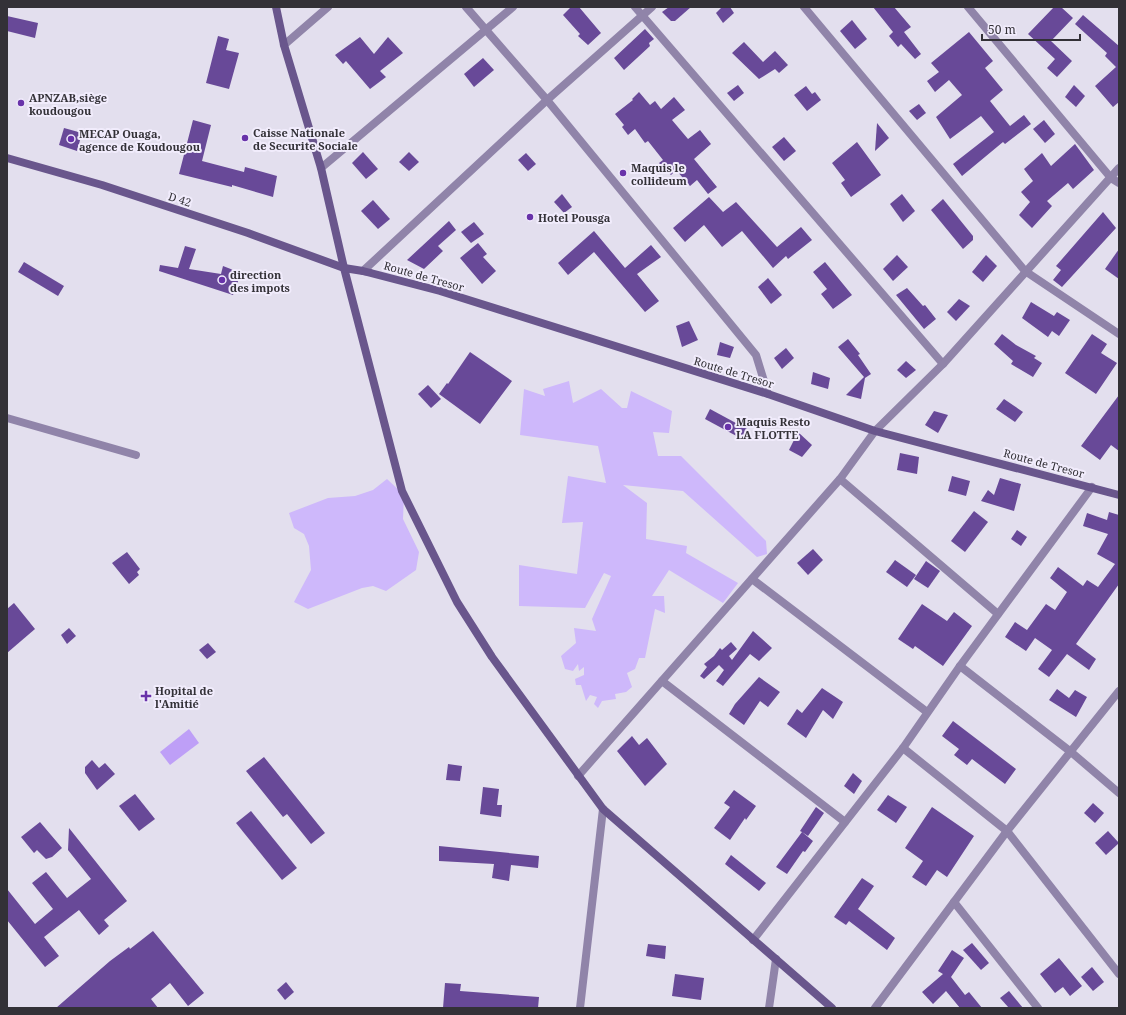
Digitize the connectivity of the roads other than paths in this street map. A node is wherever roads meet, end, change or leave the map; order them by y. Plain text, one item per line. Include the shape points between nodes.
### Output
1 (276, 7) edge
2 (328, 7) edge
3 (466, 7) edge
4 (513, 7) edge
5 (635, 7) edge
6 (652, 7) edge
7 (804, 7) edge
8 (968, 7) edge
9 (643, 16) junction
10 (485, 32) junction
11 (284, 45) junction
12 (547, 100) junction
13 (7, 158) edge
14 (321, 168) junction
15 (1119, 168) edge
16 (1111, 178) junction
17 (1119, 183) edge
18 (344, 268) junction
19 (363, 271) junction
20 (1025, 271) junction
21 (1119, 334) edge
22 (943, 364) junction
23 (768, 394) junction
24 (7, 418) edge
25 (875, 431) junction
26 (136, 455) dead end
27 (840, 479) junction
28 (1092, 487) junction
29 (1119, 495) edge
30 (752, 579) junction
31 (998, 614) junction
32 (960, 666) junction
33 (662, 681) junction
34 (1119, 691) edge
35 (927, 712) junction
36 (903, 748) junction
37 (1071, 752) junction
38 (578, 776) junction
39 (1119, 793) edge
40 (604, 809) junction
41 (845, 822) junction
42 (1007, 830) junction
43 (954, 902) junction
44 (753, 940) junction
45 (776, 959) junction
46 (1119, 974) edge
47 (580, 1008) edge
48 (769, 1008) edge
49 (832, 1008) edge
50 (875, 1008) edge
51 (1038, 1008) edge

1 - 11 street
2 - 11 street
3 - 10 street
4 - 10 street
5 - 9 street
6 - 9 street
7 - 20 street
8 - 16 street
9 - 12 street
9 - 22 street
10 - 12 street
10 - 14 street
11 - 14 street
12 - 19 street
12 - 23 street via 756,355
13 - 18 street, D 42 / D 42 via 248,233
14 - 18 street
15 - 16 street
16 - 17 street
16 - 20 street
18 - 19 street, Route de Tresor
18 - 38 street via 402,491 457,602 492,657
19 - 23 street, Route de Tresor via 440,291
19 - 25 street
20 - 21 street
20 - 22 street
22 - 25 street
23 - 25 street, Route de Tresor
24 - 26 street
25 - 27 street
25 - 28 street, Route de Tresor
27 - 30 street
27 - 31 street
28 - 29 street, Route de Tresor
28 - 31 street
30 - 33 street
30 - 35 street
31 - 32 street
32 - 35 street
32 - 37 street
33 - 38 street
33 - 41 street
34 - 37 street
35 - 36 street
36 - 41 street
36 - 42 street
37 - 39 street
37 - 42 street
38 - 40 street
40 - 44 street
40 - 47 street
41 - 44 street
42 - 43 street
42 - 46 street
43 - 50 street
43 - 51 street
44 - 45 street
45 - 48 street
45 - 49 street

